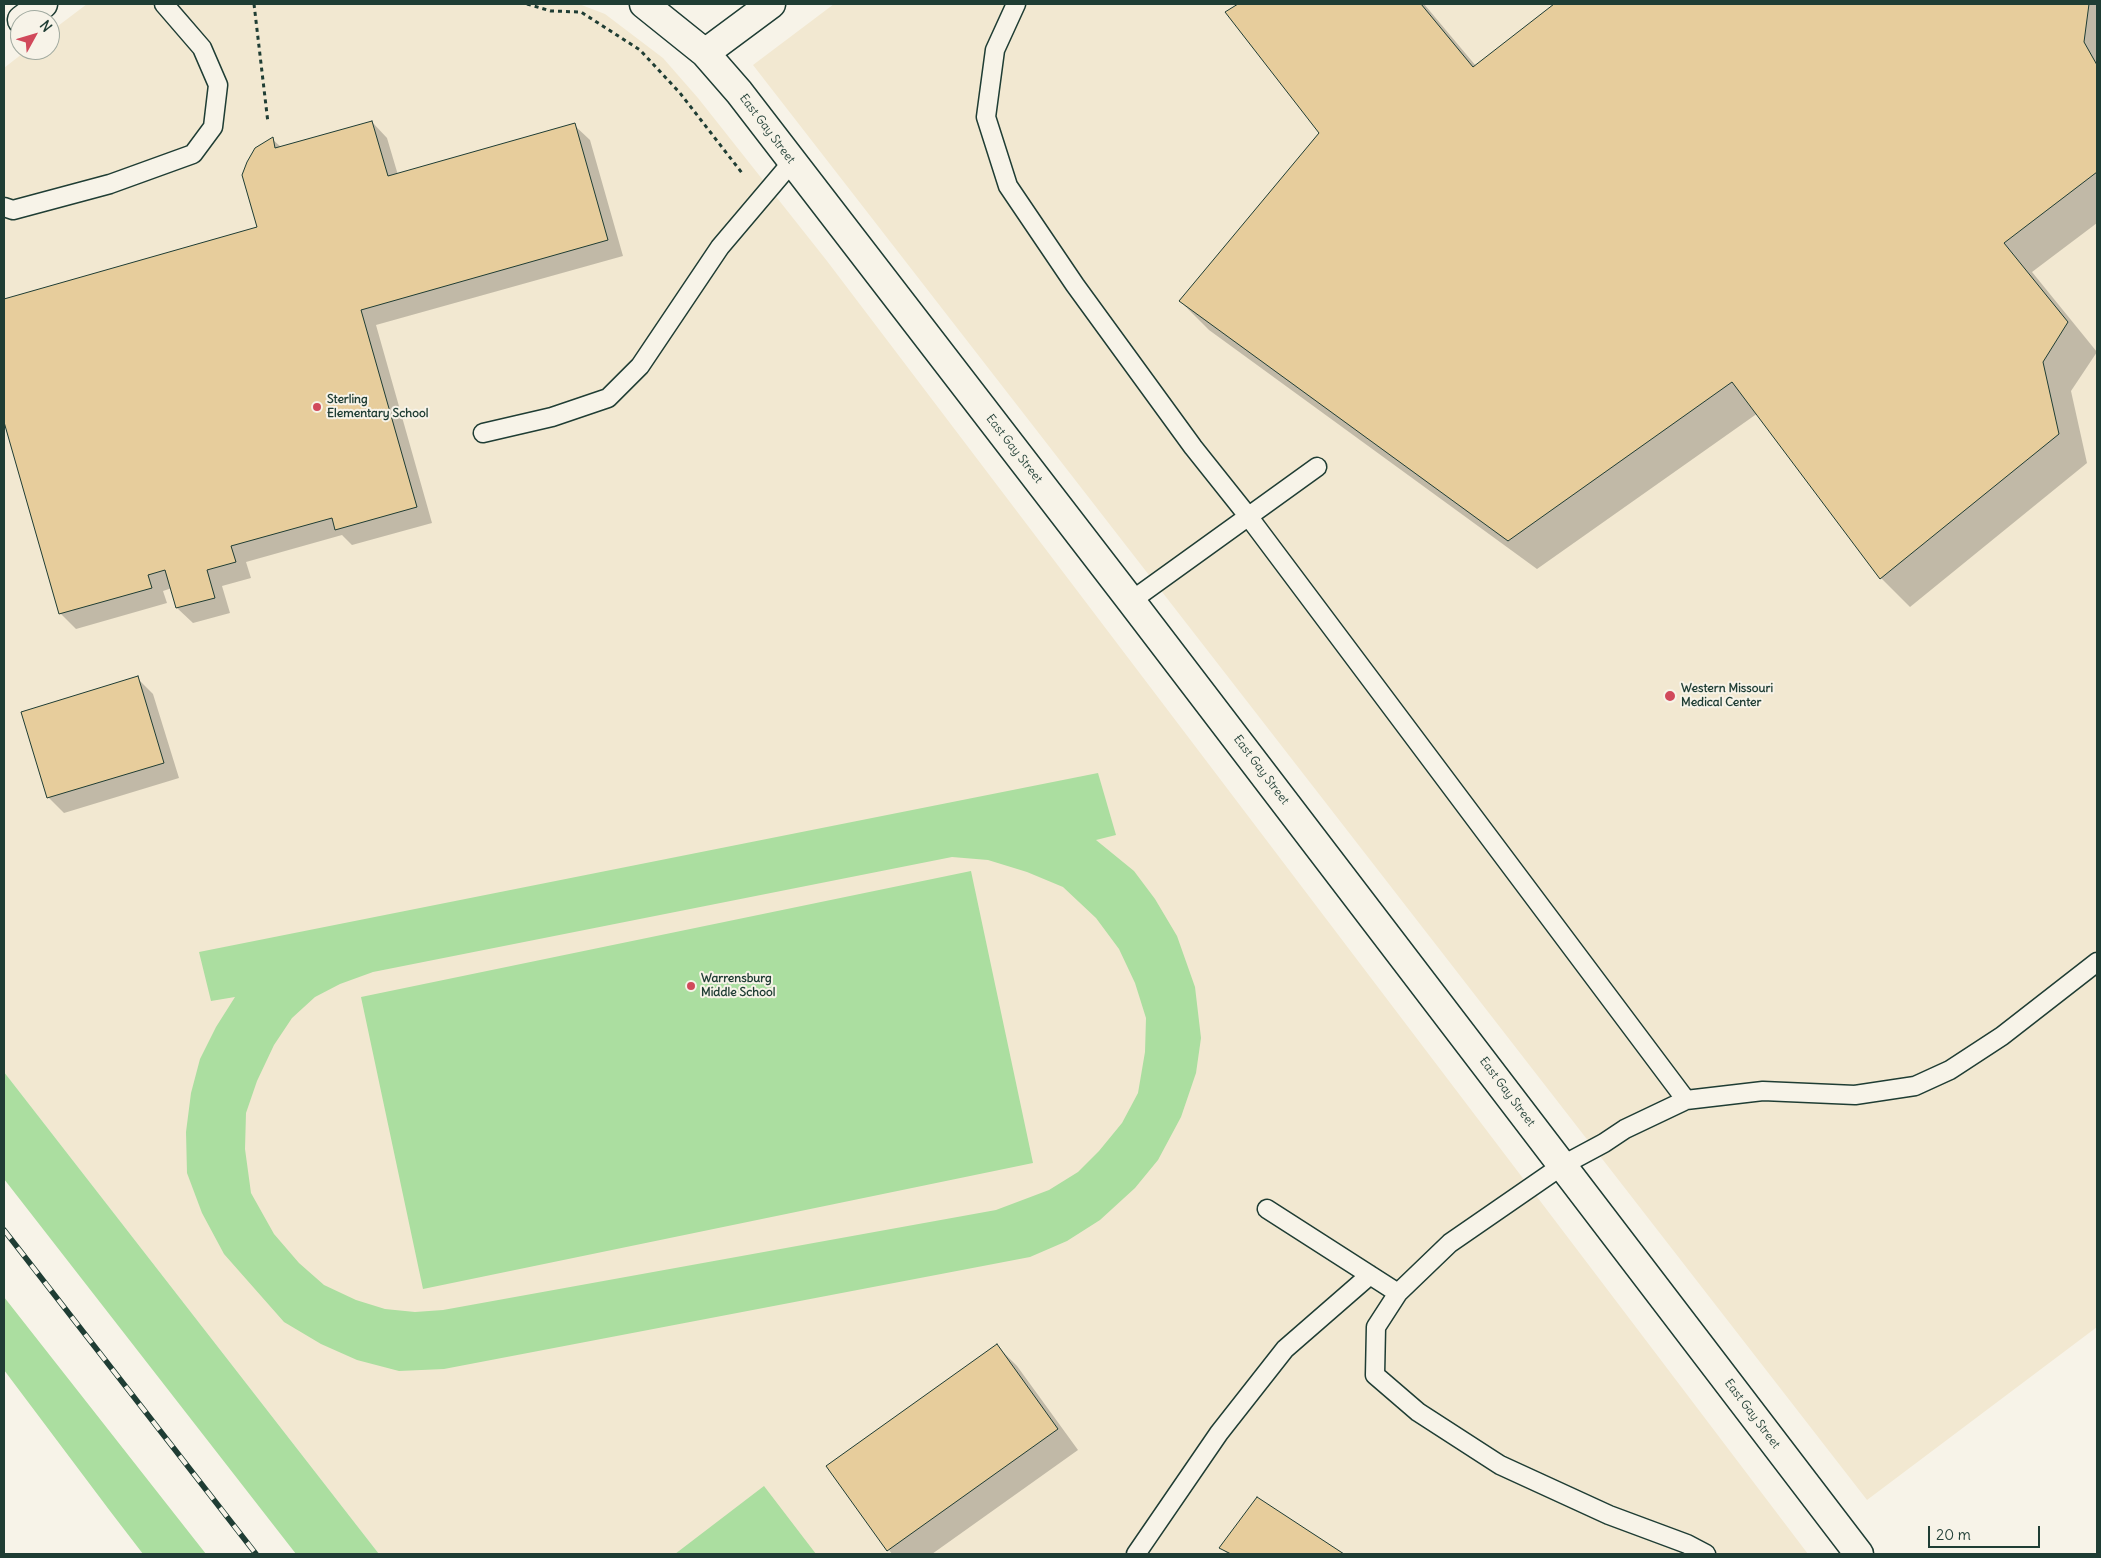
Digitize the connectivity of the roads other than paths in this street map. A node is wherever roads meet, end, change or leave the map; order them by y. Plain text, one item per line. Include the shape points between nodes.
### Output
1 (164, 4) edge
2 (644, 4) edge
3 (771, 4) edge
4 (1016, 4) edge
5 (705, 53) junction
6 (792, 162) junction
7 (4, 207) edge
8 (483, 433) dead end
9 (1317, 467) dead end
10 (1248, 516) junction
11 (1131, 601) junction
12 (2097, 962) edge
13 (1686, 1100) junction
14 (1563, 1165) junction
15 (1267, 1209) dead end
16 (1370, 1275) junction
17 (1398, 1293) junction
18 (1136, 1554) edge
19 (1706, 1554) edge
20 (1859, 1554) edge

1 - 7 lane via 202,48 218,85 213,127 193,154 110,184 13,210
2 - 5 main road, East Gay Street
3 - 5 main road
4 - 10 lane via 995,50 986,116 1008,186 1193,447
5 - 6 main road, East Gay Street
6 - 8 lane via 720,247 640,366 608,398 552,417
6 - 11 main road, East Gay Street
9 - 10 lane
10 - 11 lane
10 - 13 lane
11 - 14 main road, East Gay Street
12 - 13 lane via 2002,1036 1950,1070 1914,1086 1855,1094 1763,1091
13 - 14 lane via 1625,1129
14 - 17 lane via 1450,1243
14 - 20 main road, East Gay Street
15 - 16 lane
16 - 17 lane
16 - 18 lane via 1285,1349 1219,1433
17 - 19 lane via 1376,1328 1375,1375 1418,1412 1500,1465 1608,1515

